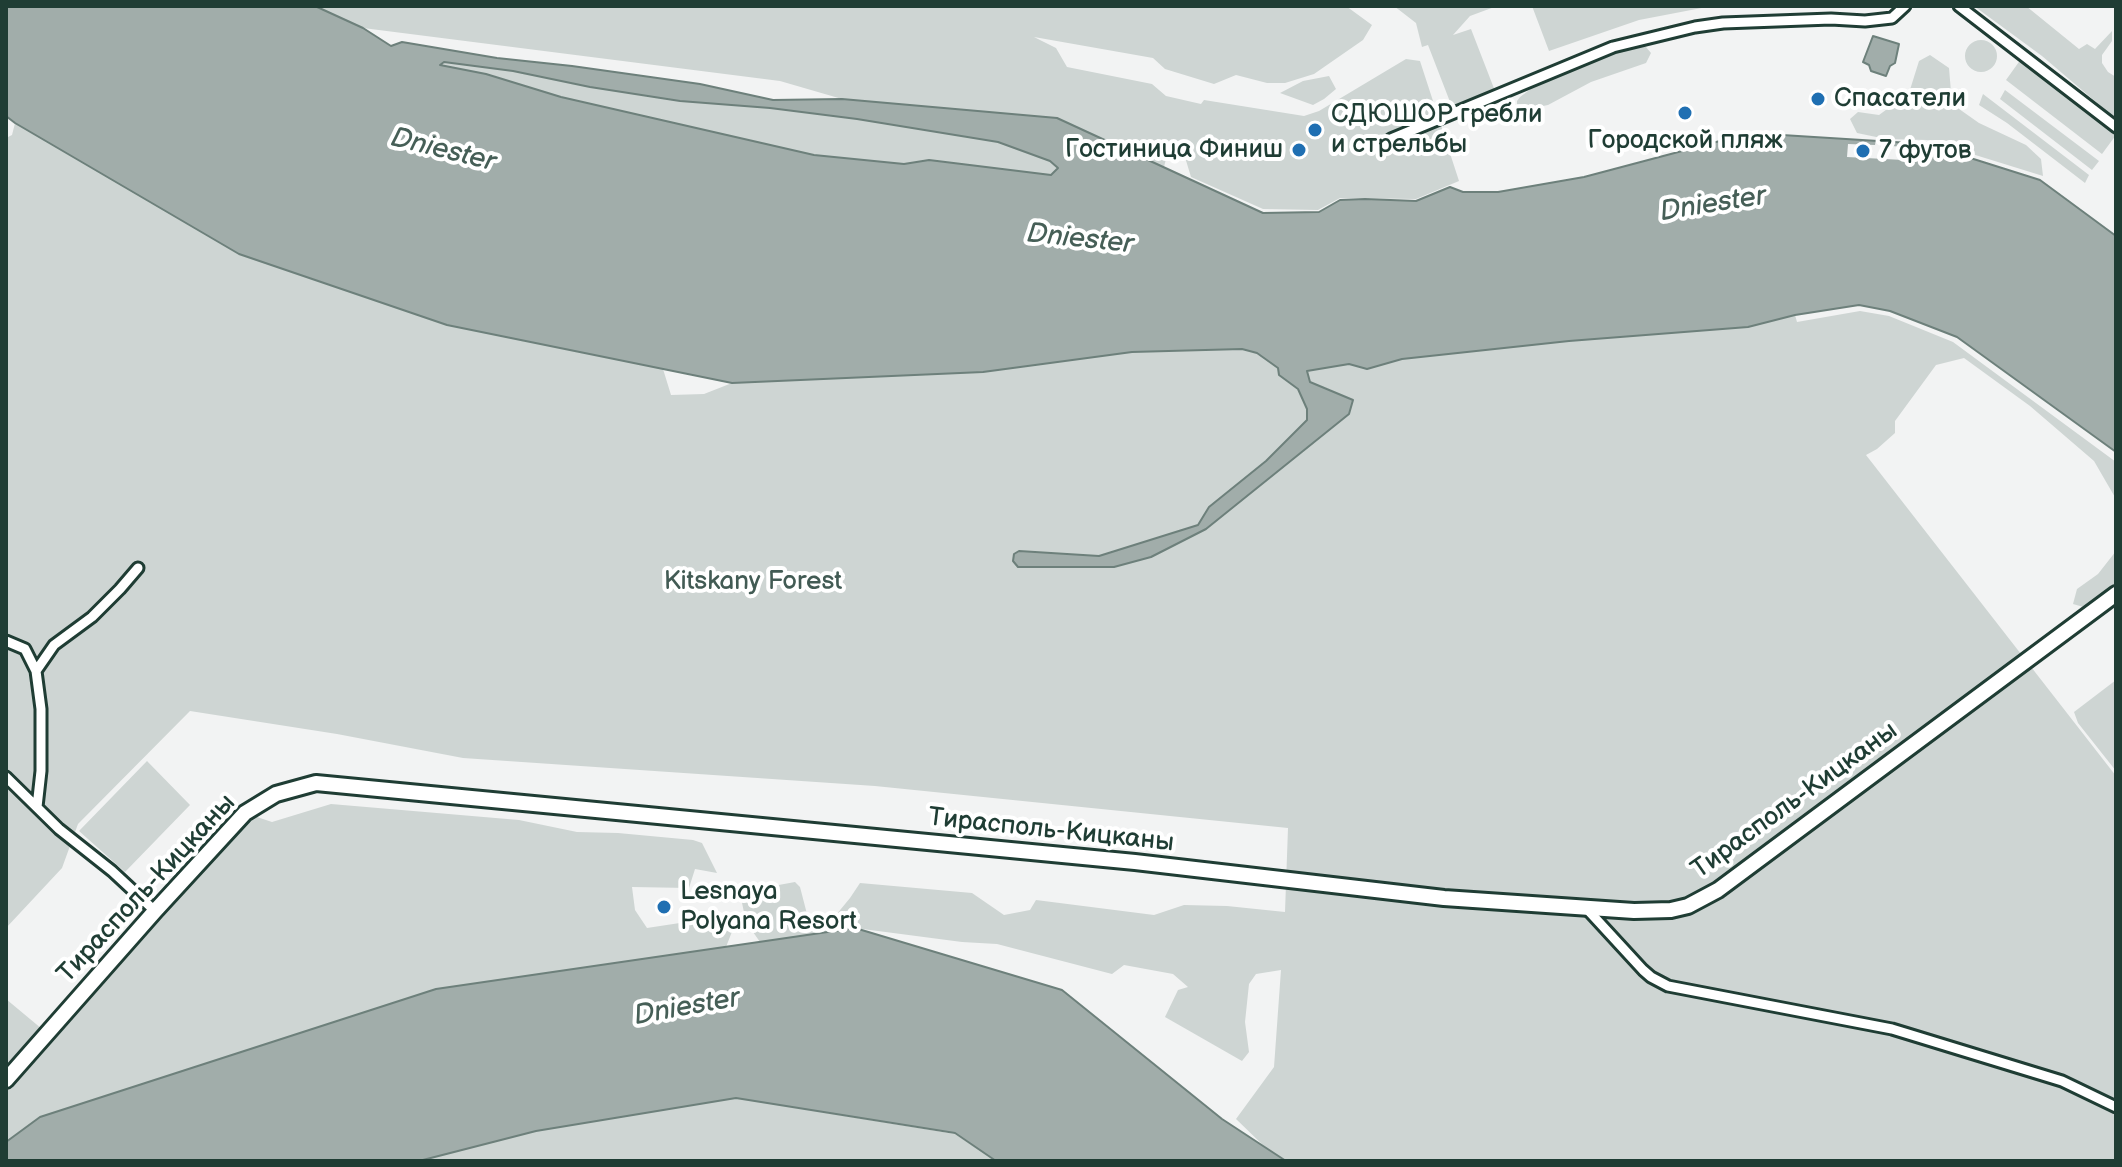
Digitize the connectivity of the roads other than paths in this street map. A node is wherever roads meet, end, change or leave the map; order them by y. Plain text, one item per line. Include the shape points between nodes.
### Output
1 (1905, 6) edge
2 (1959, 6) edge
3 (2116, 127) edge
4 (1391, 139) dead end
5 (138, 568) dead end
6 (2116, 594) edge
7 (6, 641) edge
8 (36, 671) junction
9 (6, 777) edge
10 (37, 807) junction
11 (1586, 908) junction
12 (155, 911) junction
13 (6, 1080) edge
14 (2116, 1107) edge

1 - 4 street via 1892,18 1723,23 1613,47
2 - 3 street
5 - 8 street via 92,617 54,645
6 - 11 street, Тирасполь-Кицканы via 1707,897 1671,910
7 - 8 street via 25,649
8 - 10 street via 41,709
9 - 10 street
10 - 12 street
11 - 12 street, Тирасполь-Кицканы via 316,783 276,794 245,813
11 - 14 street via 1643,970 1668,986 1892,1029 2062,1081
12 - 13 street, Тирасполь-Кицканы

